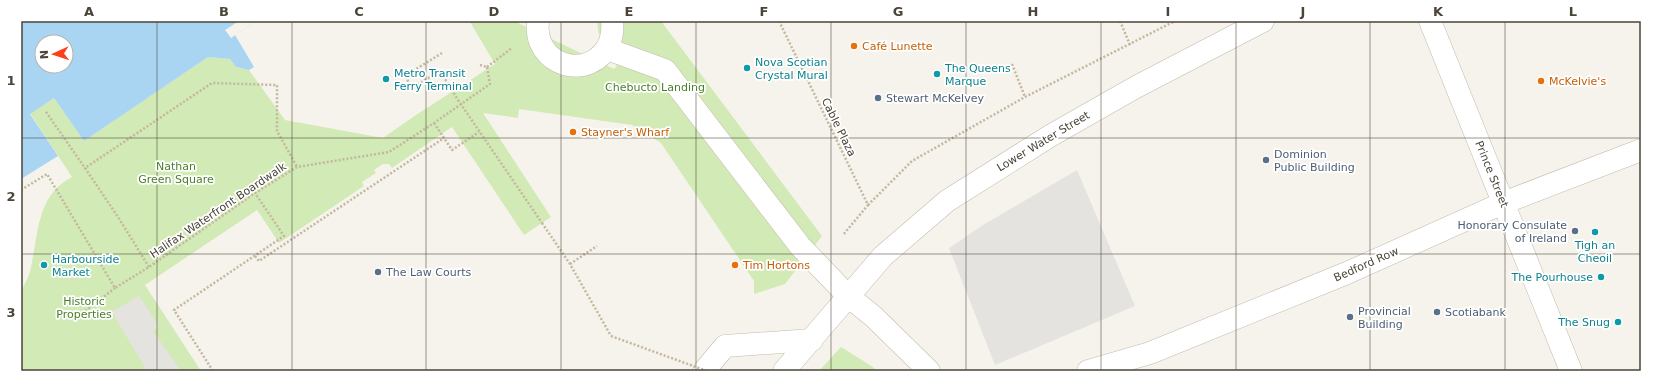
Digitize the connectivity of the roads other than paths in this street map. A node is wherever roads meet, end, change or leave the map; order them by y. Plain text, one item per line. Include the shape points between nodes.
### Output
1 (538, 21) edge
2 (612, 21) edge
3 (1262, 21) edge
4 (1430, 21) edge
5 (607, 49) junction
6 (1641, 150) edge
7 (1504, 203) junction
8 (848, 296) junction
9 (812, 340) junction
10 (704, 371) edge
11 (784, 371) edge
12 (929, 371) edge
13 (1088, 371) edge
14 (1571, 371) edge

1 - 5 street via 539,40 545,51 564,64 588,64
2 - 5 street via 612,37
3 - 8 street, Lower Water Street via 1064,128 947,201 882,256
4 - 7 street, Prince Street
5 - 8 street via 664,70 800,246
6 - 7 street, Bedford Row
7 - 13 street, Bedford Row via 1347,273 1150,353
7 - 14 street, Prince Street
8 - 9 street, Lower Water Street
8 - 12 street via 874,317
9 - 10 street via 725,346
9 - 11 street, Lower Water Street

